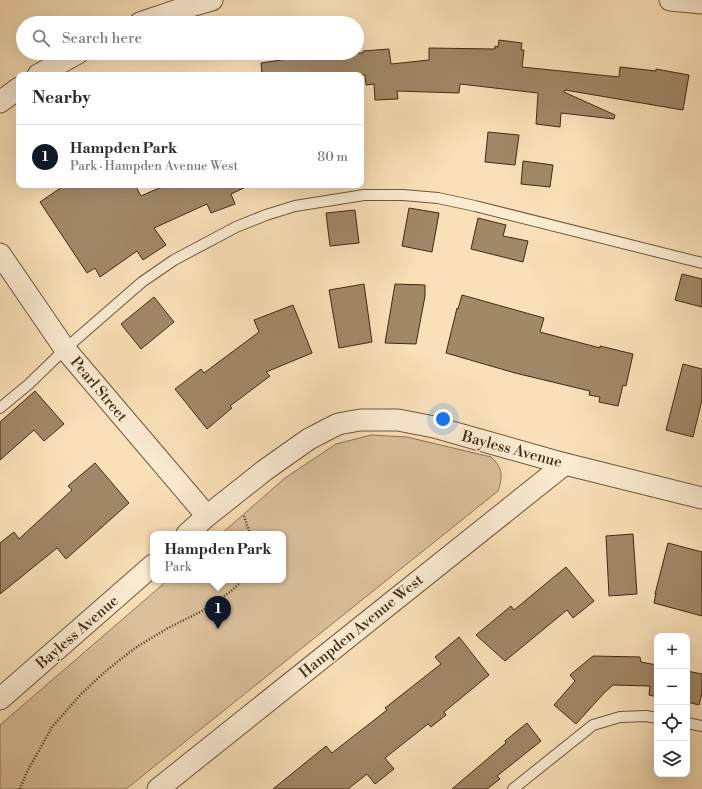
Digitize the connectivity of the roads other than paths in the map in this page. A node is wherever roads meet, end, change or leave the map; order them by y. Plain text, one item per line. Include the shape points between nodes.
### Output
1 (212, 0) edge
2 (670, 0) edge
3 (702, 3) edge
4 (161, 16) edge
5 (65, 60) edge
6 (43, 72) edge
7 (16, 90) edge
8 (0, 102) edge
9 (0, 254) edge
10 (702, 263) edge
11 (65, 349) junction
12 (0, 408) edge
13 (565, 464) junction
14 (702, 498) edge
15 (208, 516) junction
16 (191, 531) edge
17 (150, 568) edge
18 (0, 699) edge
19 (654, 717) edge
20 (690, 724) edge
21 (702, 726) edge
22 (158, 789) edge
23 (513, 789) edge

1 - 4 street
2 - 3 street
5 - 6 street
7 - 8 street
9 - 11 street, Pearl Street
10 - 11 lane via 438,198 364,195 295,206 260,217 221,234 174,260 142,282
11 - 12 lane
11 - 15 street, Pearl Street
13 - 14 street, Bayless Avenue
13 - 15 street, Bayless Avenue via 434,427 398,420 360,420 338,424 309,439 265,470
13 - 22 street, Hampden Avenue West
15 - 16 street, Bayless Avenue
17 - 18 street, Bayless Avenue
19 - 23 lane via 620,717 593,725
20 - 21 lane

